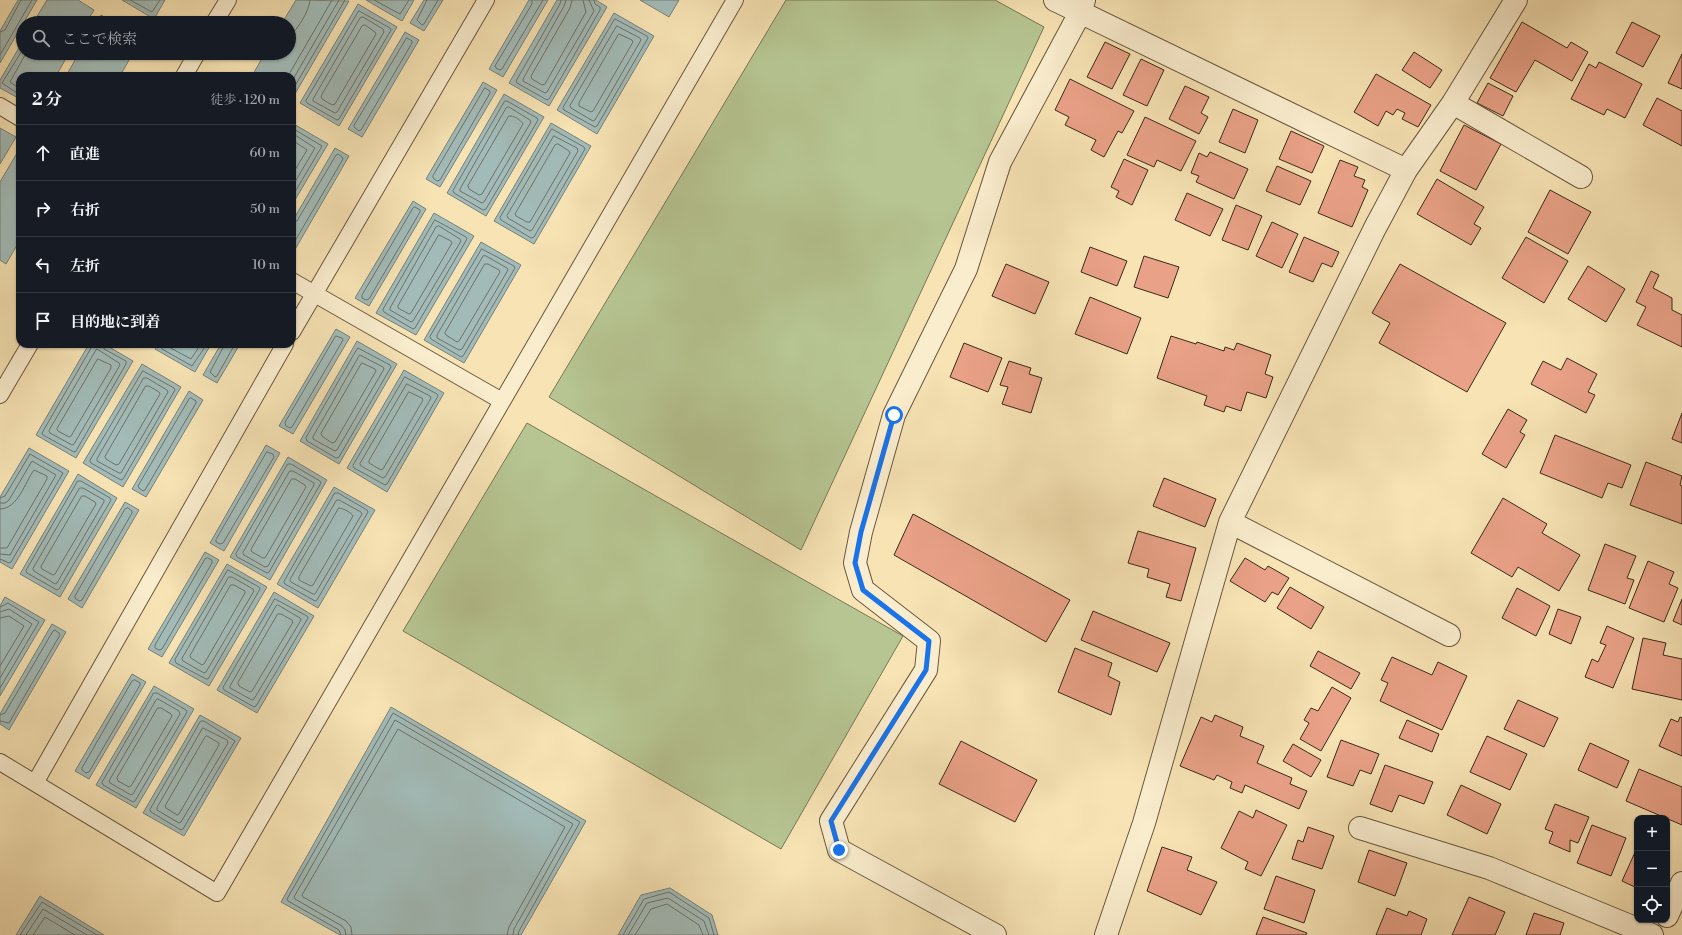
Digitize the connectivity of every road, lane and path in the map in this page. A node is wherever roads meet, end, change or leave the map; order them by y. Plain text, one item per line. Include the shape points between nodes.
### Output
1 (228, 0) edge
2 (486, 0) edge
3 (735, 0) edge
4 (1055, 0) edge
5 (1516, 0) edge
6 (1082, 7) edge
7 (218, 16) edge
8 (193, 60) edge
9 (186, 72) edge
10 (1453, 103) junction
11 (0, 106) edge
12 (16, 116) edge
13 (1406, 170) junction
14 (1581, 177) dead end
15 (296, 283) edge
16 (314, 294) junction
17 (296, 325) edge
18 (28, 348) edge
19 (283, 348) edge
20 (0, 394) edge
21 (502, 401) junction
22 (1230, 522) junction
23 (1449, 635) dead end
24 (0, 762) edge
25 (35, 783) junction
26 (1360, 828) dead end
27 (1682, 883) edge
28 (1670, 909) edge
29 (1664, 923) edge
30 (994, 935) edge
31 (1106, 935) edge
32 (1652, 935) edge
33 (1658, 935) edge

1 - 7 lane
2 - 16 lane
3 - 21 lane
4 - 6 street
5 - 10 street
6 - 13 street
6 - 30 street via 1000,162 966,269 894,415 861,532 855,563 863,590 929,641 926,670 831,821 839,850
8 - 9 lane
10 - 13 street
10 - 14 street
11 - 12 lane
13 - 22 street
15 - 16 lane
16 - 17 lane
16 - 21 lane
18 - 20 lane
19 - 25 lane
21 - 25 lane via 217,893
22 - 23 street
22 - 31 street via 1144,823
24 - 25 lane
26 - 32 street via 1489,868
27 - 28 street
29 - 33 street

